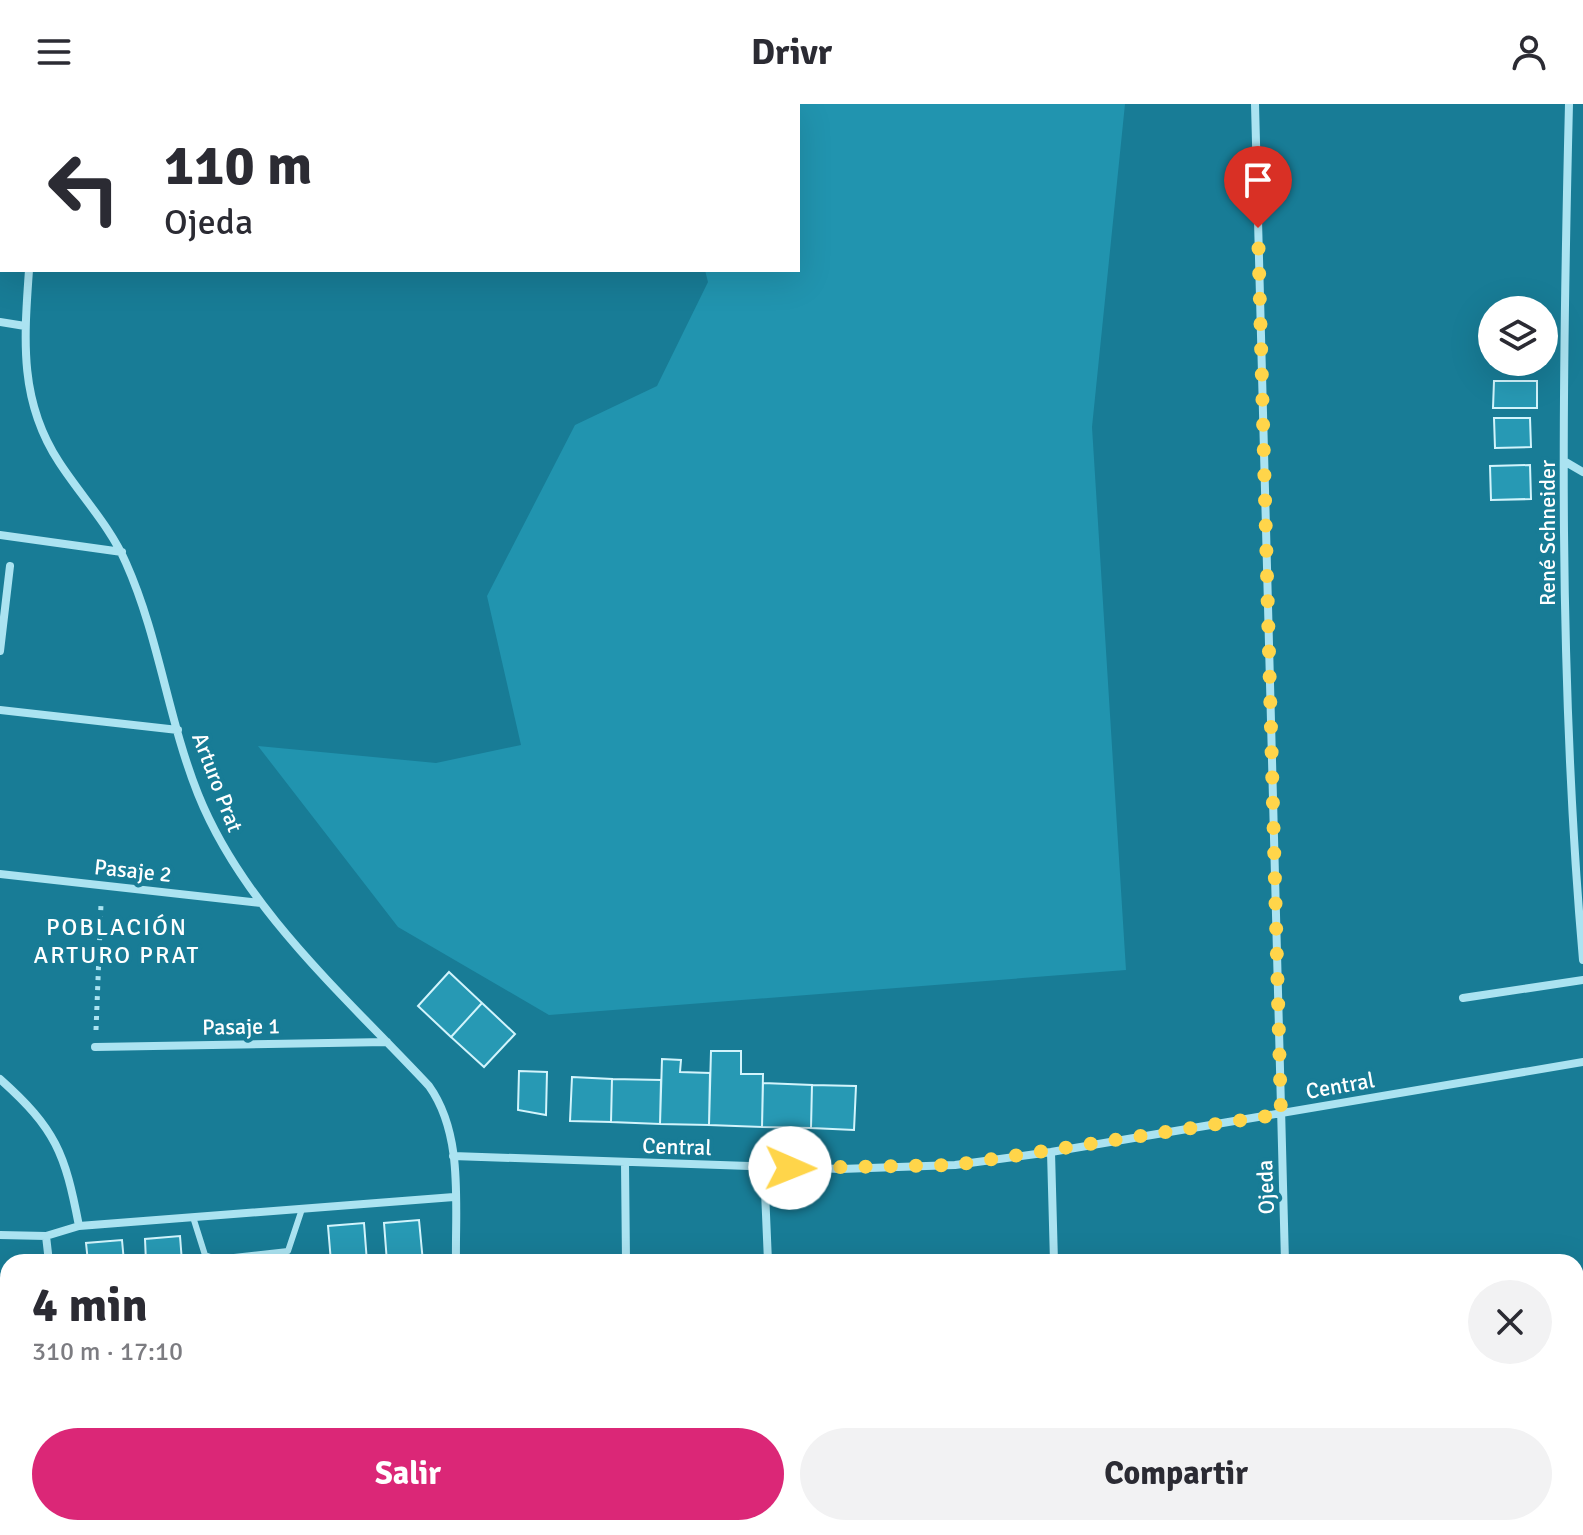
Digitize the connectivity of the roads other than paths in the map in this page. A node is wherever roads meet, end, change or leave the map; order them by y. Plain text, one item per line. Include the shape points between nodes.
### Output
1 (1255, 104) edge
2 (1569, 104) edge
3 (29, 272) edge
4 (0, 322) edge
5 (25, 326) junction
6 (1564, 461) junction
7 (1583, 472) edge
8 (0, 535) edge
9 (122, 552) junction
10 (10, 566) dead end
11 (0, 651) edge
12 (0, 710) edge
13 (178, 730) junction
14 (0, 874) edge
15 (261, 903) junction
16 (1583, 960) edge
17 (1583, 980) edge
18 (1463, 998) dead end
19 (387, 1042) junction
20 (95, 1047) road end
21 (1583, 1062) edge
22 (0, 1079) edge
23 (1281, 1114) junction
24 (1051, 1152) junction
25 (453, 1156) junction
26 (625, 1163) junction
27 (764, 1167) junction
28 (454, 1197) junction
29 (302, 1209) junction
30 (193, 1217) junction
31 (79, 1226) junction
32 (0, 1235) edge
33 (46, 1236) junction
34 (48, 1254) edge
35 (205, 1254) edge
36 (263, 1254) edge
37 (456, 1254) edge
38 (626, 1254) edge
39 (768, 1254) edge
40 (1054, 1254) edge
41 (1285, 1254) edge

1 - 23 street, Ojeda
2 - 6 street, René Schneider
3 - 5 street, Arturo Prat
4 - 5 street
5 - 9 street, Arturo Prat via 27,387 41,431
6 - 7 street
6 - 16 street, René Schneider via 1569,748
8 - 9 street
9 - 13 street, Arturo Prat via 139,591
10 - 11 street
12 - 13 street
13 - 15 street, Arturo Prat via 212,824
14 - 15 street, Pasaje 2
15 - 19 street, Arturo Prat
17 - 18 street
19 - 20 street, Pasaje 1
19 - 25 street, Arturo Prat via 442,1107
21 - 23 street, Central
22 - 31 street via 59,1145
23 - 24 street, Central
23 - 41 street, Ojeda
24 - 27 street, Central via 921,1167
24 - 40 street
25 - 26 street, Central
25 - 28 street, Arturo Prat
26 - 27 street, Central
26 - 38 street, Central
27 - 39 street
28 - 29 street
28 - 37 street, Arturo Prat
29 - 30 street
29 - 36 lane via 288,1251
30 - 31 street
30 - 35 lane
31 - 33 street
32 - 33 street
33 - 34 street

